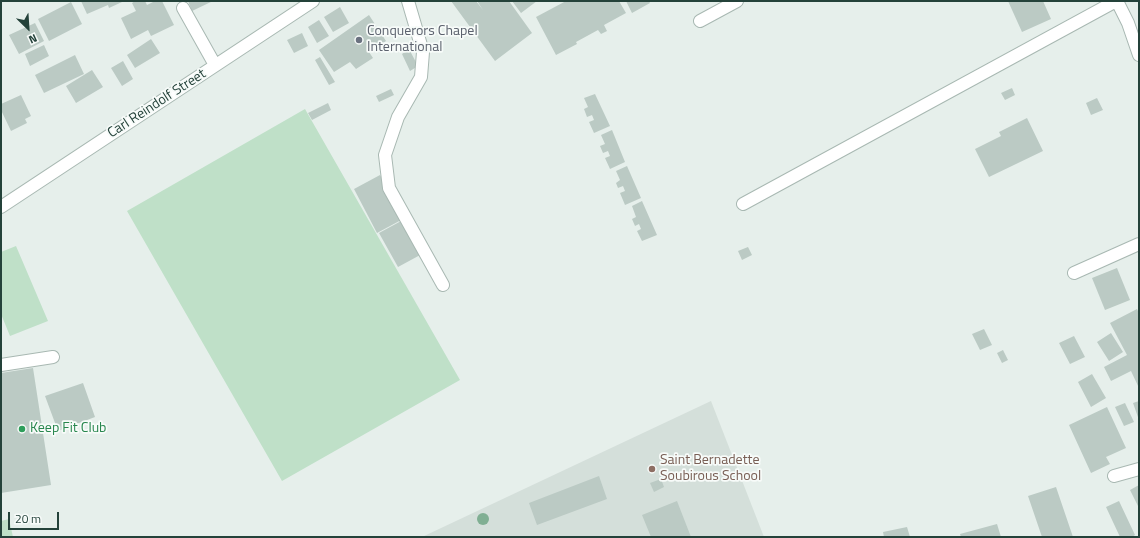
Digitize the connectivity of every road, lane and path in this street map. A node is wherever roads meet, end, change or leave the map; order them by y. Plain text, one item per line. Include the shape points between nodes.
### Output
1 (313, 1) edge
2 (408, 1) edge
3 (737, 1) edge
4 (1116, 1) edge
5 (184, 8) dead end
6 (1139, 17) edge
7 (700, 21) dead end
8 (1128, 23) junction
9 (1139, 55) edge
10 (215, 66) junction
11 (743, 204) dead end
12 (1, 206) edge
13 (1139, 244) edge
14 (1074, 273) dead end
15 (443, 285) dead end
16 (53, 357) dead end
17 (1, 365) edge
18 (1139, 469) edge
19 (1114, 476) dead end

1 - 10 street, Carl Reindolf Street
2 - 15 street via 423,52 421,77 398,117 385,155 389,188
3 - 7 street
4 - 8 street
4 - 11 street
5 - 10 street
6 - 8 street
8 - 9 street
10 - 12 street, Carl Reindolf Street
13 - 14 street
16 - 17 street
18 - 19 street

